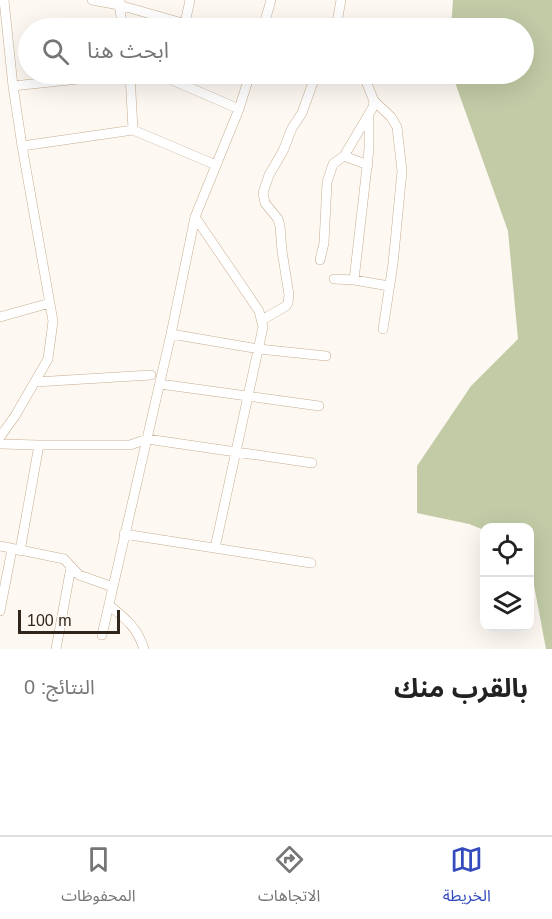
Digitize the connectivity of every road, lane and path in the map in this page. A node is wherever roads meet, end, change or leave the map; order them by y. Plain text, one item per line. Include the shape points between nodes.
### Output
1 (4, 0) edge
2 (92, 0) edge
3 (190, 0) edge
4 (271, 0) edge
5 (341, 0) edge
6 (120, 2) edge
7 (122, 18) edge
8 (167, 18) edge
9 (186, 18) edge
10 (266, 18) edge
11 (338, 18) edge
12 (4, 38) edge
13 (32, 84) edge
14 (131, 84) edge
15 (180, 84) edge
16 (247, 84) edge
17 (312, 84) edge
18 (367, 84) edge
19 (13, 86) junction
20 (374, 101) junction
21 (238, 110) junction
22 (369, 114) junction
23 (133, 130) junction
24 (22, 146) junction
25 (344, 156) junction
26 (216, 165) junction
27 (368, 165) junction
28 (195, 217) junction
29 (320, 260) dead end
30 (334, 279) dead end
31 (354, 280) junction
32 (389, 286) junction
33 (50, 303) junction
34 (0, 317) edge
35 (262, 320) junction
36 (383, 329) dead end
37 (171, 334) junction
38 (259, 349) junction
39 (326, 356) dead end
40 (151, 375) dead end
41 (35, 382) junction
42 (160, 384) junction
43 (249, 396) junction
44 (319, 406) dead end
45 (147, 439) junction
46 (0, 444) edge
47 (39, 445) junction
48 (237, 451) junction
49 (312, 463) dead end
50 (124, 534) junction
51 (0, 546) edge
52 (215, 548) junction
53 (16, 550) junction
54 (311, 563) dead end
55 (71, 567) junction
56 (113, 587) junction
57 (109, 605) junction
58 (0, 610) edge
59 (102, 635) dead end
60 (56, 649) edge
61 (144, 649) edge

1 - 12 street
2 - 6 street
3 - 9 street
4 - 10 street
5 - 11 street
6 - 7 street
6 - 8 street
12 - 19 street
13 - 19 street
14 - 23 street
15 - 21 street
16 - 21 street
17 - 35 street via 263,193 280,226 289,295 286,306
18 - 20 street
19 - 24 street
20 - 22 street
20 - 32 street via 398,127 402,171
21 - 26 street
22 - 25 street
22 - 27 street
23 - 24 street
23 - 26 street
24 - 33 street
25 - 27 street
25 - 29 street via 333,164 327,182
26 - 28 street
27 - 31 street
28 - 35 street
28 - 37 street
30 - 31 street
31 - 32 street
32 - 36 street
33 - 34 street
33 - 41 street via 48,359
35 - 38 street
37 - 38 street
37 - 42 street
38 - 39 street
38 - 43 street
40 - 41 street
41 - 46 street
42 - 43 street
42 - 45 street
43 - 44 street
43 - 48 street
45 - 47 street via 129,445
45 - 48 street
45 - 50 street
46 - 47 street
47 - 53 street
48 - 49 street
48 - 52 street
50 - 52 street
50 - 56 street
51 - 53 street
52 - 54 street
53 - 55 street via 64,559
53 - 58 street
55 - 56 street via 79,575
55 - 60 street
56 - 57 street
57 - 59 street
57 - 61 street via 140,635

